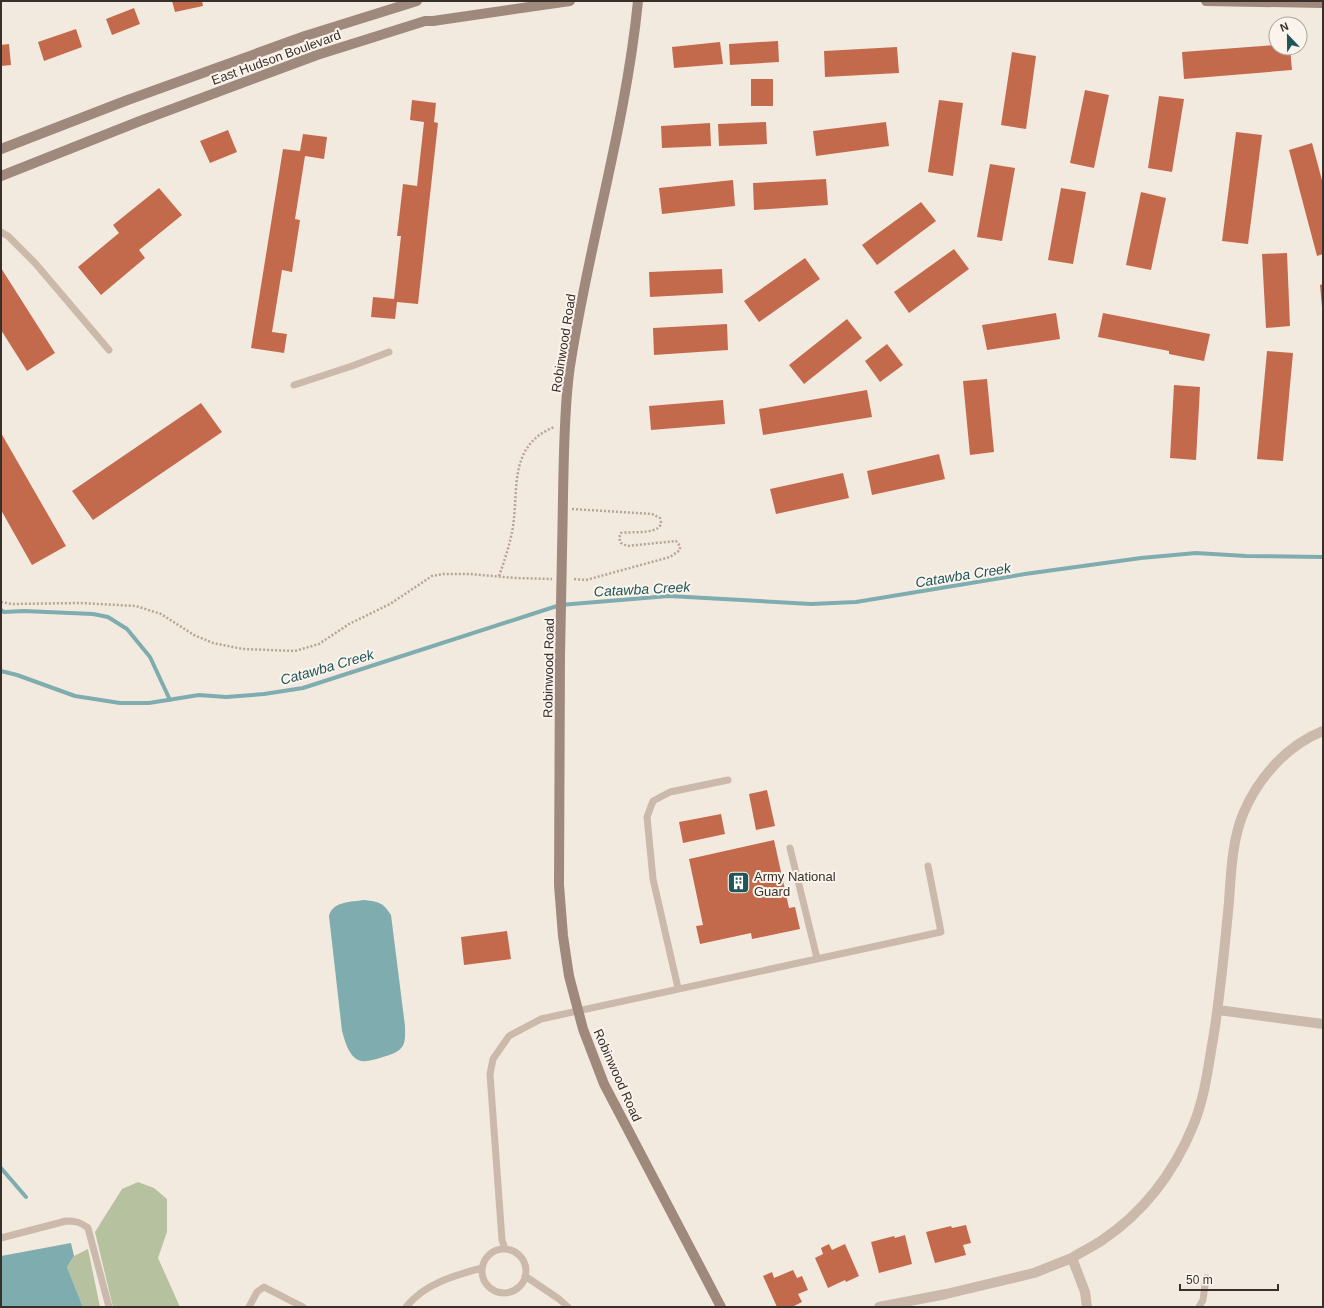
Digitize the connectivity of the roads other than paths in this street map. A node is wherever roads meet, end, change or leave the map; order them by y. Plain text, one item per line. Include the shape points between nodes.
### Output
1 (417, 1) edge
2 (570, 1) edge
3 (638, 1) edge
4 (1206, 1) edge
5 (1323, 3) edge
6 (1, 149) edge
7 (1, 176) edge
8 (1, 232) edge
9 (109, 350) dead end
10 (389, 352) dead end
11 (294, 385) dead end
12 (1323, 731) edge
13 (728, 780) dead end
14 (790, 848) dead end
15 (928, 866) dead end
16 (817, 958) junction
17 (678, 988) junction
18 (578, 1010) junction
19 (1218, 1010) junction
20 (1323, 1024) edge
21 (1, 1238) edge
22 (502, 1249) junction
23 (1072, 1258) junction
24 (482, 1272) junction
25 (525, 1276) junction
26 (1206, 1278) dead end
27 (109, 1307) edge
28 (249, 1307) edge
29 (303, 1307) edge
30 (406, 1307) edge
31 (568, 1307) edge
32 (721, 1307) edge
33 (879, 1307) edge
34 (1087, 1307) edge
35 (1199, 1307) edge

1 - 6 main road, East Hudson Boulevard via 305,36
2 - 7 main road, East Hudson Boulevard via 425,21 317,55
3 - 18 main road, Robinwood Road, bridge via 626,95 573,347 567,392 560,656 559,885 569,976
4 - 5 main road
8 - 9 lane via 35,263
10 - 11 lane
12 - 19 street via 1298,744 1279,759 1258,787 1243,814 1232,870
13 - 17 lane via 670,792 653,801 647,817 654,878
14 - 16 lane
15 - 16 lane via 941,932
16 - 17 lane
17 - 18 lane
18 - 22 lane via 541,1019 509,1036 493,1059 490,1074
18 - 32 main road, Robinwood Road via 604,1084
19 - 20 street
19 - 23 street via 1205,1092 1193,1126 1177,1158 1158,1188 1135,1213 1102,1240
21 - 27 lane via 66,1221 84,1224 88,1228 99,1264
22 - 24 lane via 488,1256
22 - 25 lane via 517,1253 526,1270
23 - 33 street via 1034,1273
23 - 34 street via 1085,1292
24 - 25 lane via 490,1288 503,1293 518,1288
24 - 30 lane via 464,1273 433,1285 412,1299
25 - 31 lane
26 - 35 lane via 1203,1300
28 - 29 lane via 257,1292 264,1288

